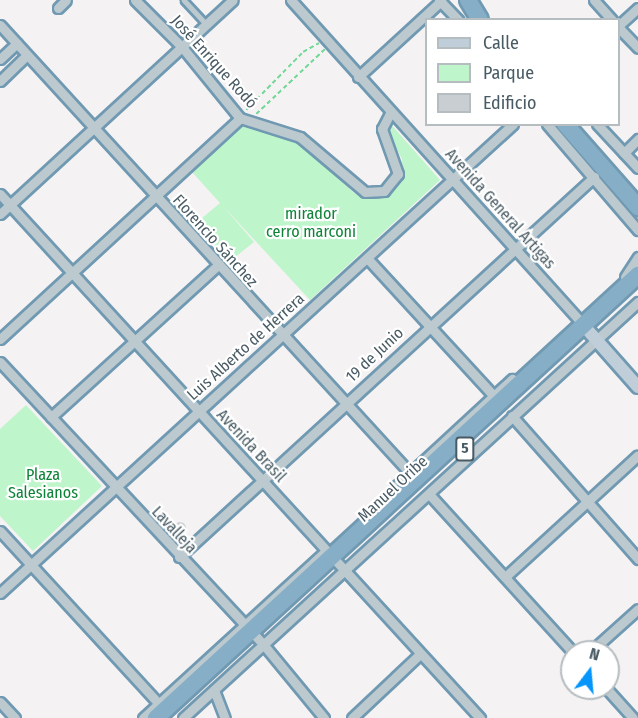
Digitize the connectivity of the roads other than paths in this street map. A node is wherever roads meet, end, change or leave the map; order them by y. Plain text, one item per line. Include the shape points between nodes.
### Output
1 (66, 0) edge
2 (135, 0) edge
3 (184, 0) edge
4 (233, 0) edge
5 (291, 0) edge
6 (460, 0) edge
7 (468, 0) edge
8 (594, 0) edge
9 (440, 1) edge
10 (58, 8) dead end
11 (638, 8) edge
12 (456, 18) edge
13 (468, 18) edge
14 (479, 18) edge
15 (610, 18) edge
16 (206, 24) junction
17 (620, 25) edge
18 (0, 26) edge
19 (620, 29) edge
20 (17, 44) junction
21 (182, 46) junction
22 (638, 48) edge
23 (27, 55) junction
24 (0, 59) edge
25 (358, 77) junction
26 (0, 81) edge
27 (390, 113) junction
28 (244, 120) junction
29 (511, 126) edge
30 (550, 126) edge
31 (567, 126) edge
32 (577, 126) edge
33 (599, 126) edge
34 (93, 130) junction
35 (638, 139) edge
36 (624, 153) junction
37 (638, 168) edge
38 (594, 177) junction
39 (453, 180) junction
40 (638, 191) edge
41 (0, 195) edge
42 (156, 198) junction
43 (10, 205) junction
44 (638, 207) edge
45 (0, 214) edge
46 (638, 230) edge
47 (514, 250) junction
48 (638, 257) edge
49 (367, 258) junction
50 (217, 266) junction
51 (73, 272) junction
52 (638, 275) edge
53 (638, 290) edge
54 (638, 302) edge
55 (429, 326) junction
56 (588, 330) junction
57 (282, 336) junction
58 (0, 339) edge
59 (135, 341) junction
60 (0, 362) edge
61 (638, 387) edge
62 (494, 396) junction
63 (346, 403) junction
64 (198, 411) junction
65 (512, 416) junction
66 (51, 417) junction
67 (638, 455) edge
68 (410, 473) junction
69 (262, 480) junction
70 (115, 488) junction
71 (429, 494) junction
72 (586, 502) junction
73 (0, 531) edge
74 (179, 557) junction
75 (638, 559) edge
76 (336, 561) junction
77 (31, 564) junction
78 (505, 577) junction
79 (0, 592) edge
80 (638, 609) edge
81 (253, 635) junction
82 (562, 640) edge
83 (603, 640) edge
84 (420, 654) junction
85 (214, 690) junction
86 (617, 700) edge
87 (0, 702) edge
88 (157, 711) edge
89 (15, 718) edge
90 (143, 718) edge
91 (169, 718) edge
92 (183, 718) edge
93 (225, 718) edge
94 (324, 718) edge
95 (352, 718) edge
96 (480, 718) edge
97 (633, 718) edge

1 - 10 street
2 - 21 street, José Enrique Rodó
3 - 16 lane
4 - 16 street
5 - 25 street, Avenida General Artigas
6 - 13 highway
7 - 14 highway
8 - 15 street
9 - 12 street
9 - 25 street
11 - 17 street
16 - 21 street
18 - 20 street, Florencio Sánchez
19 - 22 street
20 - 23 street, Florencio Sánchez
20 - 24 street
21 - 28 street, José Enrique Rodó
21 - 34 street
23 - 26 street
23 - 34 street, Florencio Sánchez
25 - 27 street, Avenida General Artigas
27 - 28 street, José Enrique Rodó via 382,129 398,174 390,185 375,193 358,189 300,137
27 - 39 street, Avenida General Artigas
28 - 42 street
29 - 39 street, Luis Alberto de Herrera
30 - 38 street
31 - 44 highway
32 - 40 highway
33 - 36 street
34 - 42 street, Florencio Sánchez
34 - 43 street
35 - 36 street
36 - 37 street
38 - 46 street
38 - 47 street, 19 de Junio
39 - 47 street, Avenida General Artigas
39 - 49 street, Luis Alberto de Herrera
41 - 43 street, Avenida Brasil
42 - 50 street, Florencio Sánchez
42 - 51 street
43 - 45 street
43 - 51 street, Avenida Brasil
47 - 55 street, 19 de Junio
47 - 56 street, Avenida General Artigas
48 - 56 street, Manuel Oribe
49 - 55 street
49 - 57 street, Luis Alberto de Herrera
50 - 57 street, Florencio Sánchez
50 - 59 street
51 - 58 street
51 - 59 street, Avenida Brasil
52 - 56 highway, Manuel Oribe / 5
53 - 56 highway, Manuel Oribe / 5
54 - 56 street
55 - 62 street
55 - 63 street, 19 de Junio
56 - 61 main road, Avenida General Artigas
56 - 62 street, Manuel Oribe
56 - 65 street
56 - 76 highway, Manuel Oribe / 5
57 - 63 street, Florencio Sánchez
57 - 64 street, Luis Alberto de Herrera
59 - 64 street, Avenida Brasil
59 - 66 street
60 - 66 street, Lavalleja
62 - 68 street, Manuel Oribe
63 - 68 street, Florencio Sánchez
63 - 69 street, 19 de Junio
64 - 69 street, Avenida Brasil
64 - 70 street, Luis Alberto de Herrera
65 - 71 street
65 - 72 street
66 - 70 street, Lavalleja
67 - 72 street
68 - 76 street, Manuel Oribe
69 - 74 street, 19 de Junio
69 - 76 street, Avenida Brasil
70 - 74 street, Lavalleja
70 - 77 street, Luis Alberto de Herrera
71 - 76 street
71 - 78 street
72 - 75 street
72 - 78 street
73 - 77 street
74 - 81 street, Lavalleja
76 - 81 street
76 - 81 street, Manuel Oribe
76 - 81 highway, Manuel Oribe / 5
76 - 84 street, Avenida Brasil
77 - 79 street, Luis Alberto de Herrera
77 - 88 street
78 - 82 street
80 - 83 street
81 - 85 street
81 - 88 highway, Manuel Oribe / 5
81 - 91 highway, Manuel Oribe / 5
81 - 94 street, Lavalleja
84 - 95 street
84 - 96 street, Avenida Brasil
85 - 92 street
85 - 93 street
86 - 97 street
87 - 89 street
88 - 90 street, Manuel Oribe

